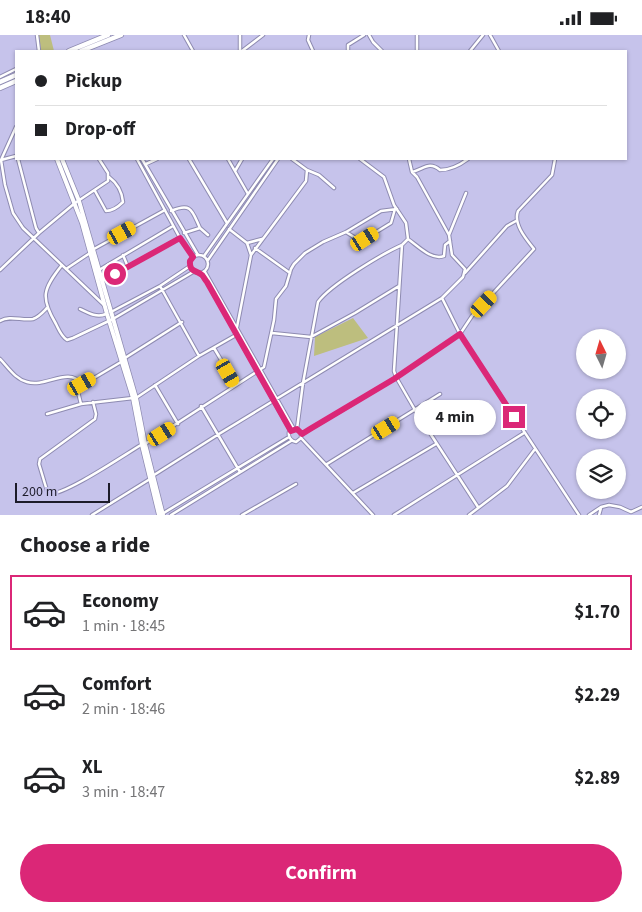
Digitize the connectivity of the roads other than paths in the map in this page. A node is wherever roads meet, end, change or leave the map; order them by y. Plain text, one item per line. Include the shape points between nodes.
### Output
1 (37, 35) edge
2 (108, 35) edge
3 (121, 35) edge
4 (184, 35) edge
5 (240, 35) edge
6 (263, 35) edge
7 (309, 35) edge
8 (364, 35) edge
9 (368, 35) edge
10 (417, 35) edge
11 (484, 35) edge
12 (490, 35) edge
13 (39, 50) edge
14 (70, 50) edge
15 (84, 50) edge
16 (192, 50) edge
17 (241, 50) edge
18 (242, 50) edge
19 (313, 50) edge
20 (348, 50) edge
21 (381, 50) edge
22 (417, 50) edge
23 (471, 50) edge
24 (498, 50) edge
25 (15, 70) edge
26 (15, 75) edge
27 (0, 77) edge
28 (15, 81) edge
29 (0, 82) edge
30 (0, 88) edge
31 (15, 129) edge
32 (15, 157) edge
33 (1, 160) edge
34 (18, 160) edge
35 (57, 160) edge
36 (62, 160) edge
37 (100, 160) edge
38 (138, 160) edge
39 (143, 160) edge
40 (155, 160) edge
41 (190, 160) edge
42 (229, 160) edge
43 (241, 160) edge
44 (272, 160) edge
45 (277, 160) edge
46 (293, 160) edge
47 (361, 160) edge
48 (409, 160) edge
49 (467, 160) edge
50 (555, 160) edge
51 (146, 164) junction
52 (307, 170) junction
53 (235, 171) junction
54 (412, 172) junction
55 (109, 177) junction
56 (334, 188) dead end
57 (95, 191) junction
58 (466, 193) dead end
59 (248, 194) junction
60 (250, 198) junction
61 (77, 202) junction
62 (396, 209) junction
63 (165, 210) junction
64 (172, 211) junction
65 (517, 221) junction
66 (227, 223) junction
67 (174, 226) junction
68 (200, 228) junction
69 (229, 229) junction
70 (346, 231) junction
71 (39, 233) junction
72 (184, 233) junction
73 (208, 235) dead end
74 (449, 235) junction
75 (34, 238) junction
76 (180, 238) junction
77 (262, 239) junction
78 (408, 239) junction
79 (450, 241) junction
80 (246, 243) junction
81 (192, 245) junction
82 (402, 245) junction
83 (187, 248) junction
84 (255, 248) junction
85 (92, 251) junction
86 (123, 255) junction
87 (198, 255) junction
88 (251, 255) junction
89 (204, 256) junction
90 (193, 257) junction
91 (208, 260) junction
92 (62, 265) junction
93 (128, 267) junction
94 (190, 267) junction
95 (66, 269) junction
96 (0, 270) edge
97 (99, 270) junction
98 (193, 272) junction
99 (204, 272) junction
100 (200, 273) junction
101 (290, 273) junction
102 (465, 273) junction
103 (102, 281) junction
104 (160, 286) junction
105 (399, 286) junction
106 (162, 290) junction
107 (442, 298) junction
108 (105, 306) junction
109 (47, 308) junction
110 (80, 309) dead end
111 (109, 313) junction
112 (111, 320) junction
113 (0, 321) edge
114 (182, 322) junction
115 (397, 324) junction
116 (237, 328) junction
117 (272, 333) junction
118 (460, 334) junction
119 (236, 335) junction
120 (311, 337) junction
121 (214, 348) junction
122 (200, 356) junction
123 (0, 359) edge
124 (122, 360) junction
125 (259, 371) junction
126 (396, 377) junction
127 (303, 383) junction
128 (82, 384) junction
129 (155, 385) junction
130 (236, 385) junction
131 (440, 394) dead end
132 (134, 398) junction
133 (277, 398) junction
134 (273, 400) junction
135 (93, 402) junction
136 (81, 404) junction
137 (201, 406) junction
138 (415, 410) junction
139 (47, 414) dead end
140 (178, 424) junction
141 (294, 429) junction
142 (524, 433) junction
143 (218, 434) junction
144 (302, 434) junction
145 (289, 437) junction
146 (301, 438) junction
147 (292, 441) junction
148 (144, 444) junction
149 (437, 444) junction
150 (535, 449) junction
151 (264, 451) junction
152 (266, 455) junction
153 (326, 464) junction
154 (238, 467) junction
155 (240, 471) junction
156 (456, 475) junction
157 (152, 477) junction
158 (296, 484) dead end
159 (353, 493) junction
160 (478, 507) junction
161 (601, 507) junction
162 (642, 507) edge
163 (162, 514) edge
164 (92, 515) edge
165 (171, 515) edge
166 (242, 515) edge
167 (373, 515) edge
168 (394, 515) edge
169 (469, 515) edge
170 (579, 515) edge
171 (589, 515) edge
172 (599, 515) edge

1 - 13 street
2 - 14 highway
3 - 15 highway
4 - 16 street
5 - 17 street
6 - 18 street
7 - 19 street
8 - 20 street via 348,45
9 - 21 street
10 - 22 street
11 - 23 street
12 - 24 street
25 - 27 street
26 - 29 highway
28 - 30 highway
31 - 33 street
32 - 33 street
33 - 75 street via 13,213
34 - 71 street
35 - 61 main road
36 - 61 main road
37 - 55 street
38 - 63 street
39 - 51 street
40 - 51 street
41 - 66 street
42 - 53 street
43 - 53 street
44 - 59 street
45 - 60 street
46 - 52 street
47 - 62 street via 384,177
48 - 54 street
49 - 54 street via 445,170 430,165
50 - 65 street via 552,175 518,211
51 - 64 street
52 - 56 street via 320,175
52 - 77 street via 306,181
53 - 59 street
54 - 74 street
55 - 57 street
55 - 57 street via 118,186 123,202 120,205 106,211
57 - 61 street
58 - 74 street
59 - 60 street
59 - 66 street
60 - 69 street
61 - 71 street
61 - 85 main road
62 - 70 street via 381,211
62 - 70 street via 391,223 365,239 357,239
62 - 78 street via 406,223
63 - 67 street
63 - 85 street
64 - 68 street via 188,208
64 - 72 street
65 - 102 street via 507,226
65 - 118 street via 534,249
66 - 89 street
67 - 76 street
67 - 86 street
68 - 72 street
68 - 73 street
69 - 80 street
69 - 91 street
70 - 101 street via 304,253
71 - 75 street
72 - 81 street
74 - 79 street
75 - 92 street
75 - 96 street
76 - 83 street
76 - 93 street
77 - 80 street
77 - 84 street
78 - 79 street via 428,255 439,258 444,256 445,245
78 - 82 street
79 - 102 street via 452,255
80 - 88 street
81 - 83 street
81 - 87 street
82 - 105 street
82 - 120 street via 322,296
83 - 90 street
84 - 88 street
84 - 101 street
85 - 95 street
85 - 97 main road
85 - 108 main road
86 - 93 street
86 - 97 street
87 - 89 street
87 - 90 street
88 - 116 street
89 - 91 street
90 - 94 street
91 - 99 street
92 - 95 street
92 - 109 street via 46,288
93 - 103 street
94 - 98 street
94 - 104 street
95 - 108 street
97 - 103 main road
98 - 100 street
98 - 106 street
99 - 100 street
99 - 116 street
100 - 119 street
101 - 117 street via 286,286 276,299
102 - 107 street
103 - 111 main road
104 - 106 street
104 - 111 street
105 - 115 street
105 - 120 street
106 - 112 street
106 - 114 street
107 - 115 street
107 - 118 street
108 - 111 main road
109 - 112 street via 62,336 67,339
109 - 113 street via 35,318
110 - 111 street via 95,316
111 - 112 main road
112 - 124 main road
114 - 122 street
114 - 124 street
115 - 126 street
115 - 127 street
116 - 125 street
117 - 120 street
117 - 125 street via 265,364
118 - 126 street
118 - 142 street
119 - 121 street
119 - 125 street
120 - 127 street
121 - 122 street
121 - 130 street
122 - 129 street
123 - 128 street via 18,378 29,383 69,376 76,377
124 - 128 street
124 - 132 main road
125 - 130 street
125 - 133 street
125 - 134 street
126 - 138 street
126 - 144 street
127 - 133 street
127 - 141 street
128 - 136 street via 77,388
129 - 132 street
129 - 140 street
130 - 137 street
131 - 138 street
132 - 135 street
132 - 148 main road
133 - 134 street
133 - 141 street
134 - 141 street
134 - 143 street
135 - 136 street
135 - 148 street via 95,419 40,459 48,494 68,488
136 - 139 street
137 - 140 street
137 - 143 street
138 - 149 street
138 - 153 street
140 - 148 street
141 - 144 street
141 - 145 street
142 - 150 street
142 - 156 street
143 - 154 street
143 - 157 street
144 - 146 street
145 - 147 street
145 - 151 street
146 - 147 street
146 - 153 street
147 - 152 street
148 - 157 main road
149 - 156 street
149 - 159 street
150 - 160 street via 507,486
150 - 170 street
151 - 152 street
151 - 154 street
152 - 155 street
153 - 159 street
154 - 155 street
154 - 163 street
155 - 165 street
156 - 160 street
156 - 168 street
157 - 163 main road
157 - 164 street
158 - 166 street
159 - 167 street
160 - 169 street
161 - 162 street via 613,505 631,512
161 - 171 street
161 - 172 street

